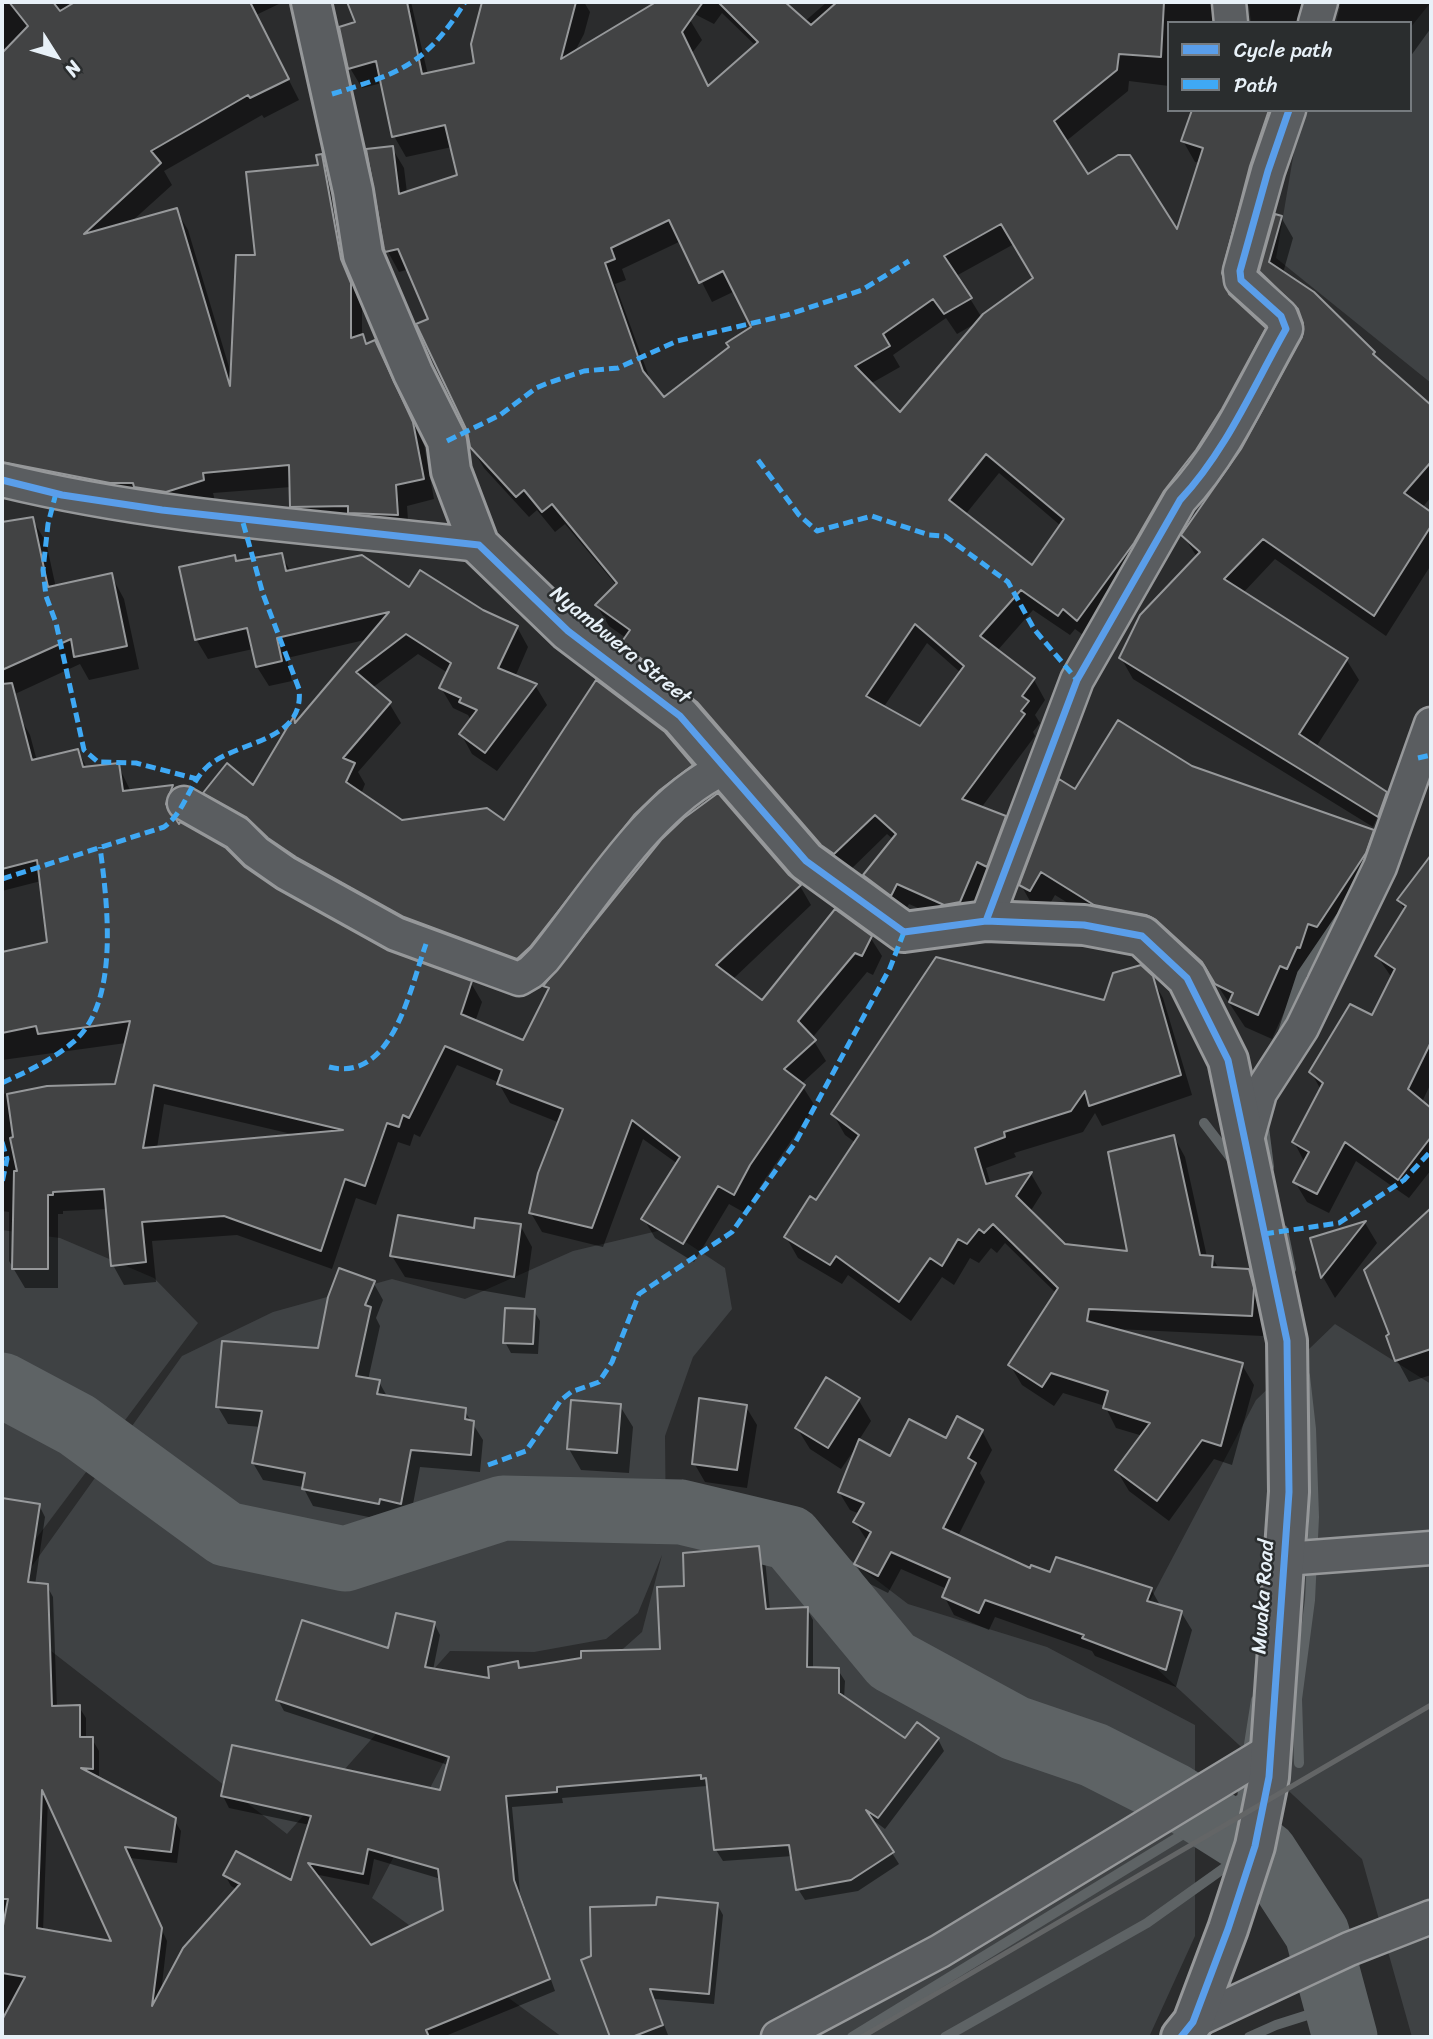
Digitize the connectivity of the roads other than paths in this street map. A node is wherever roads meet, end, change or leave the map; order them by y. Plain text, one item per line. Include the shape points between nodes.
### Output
1 (311, 2) edge
2 (1229, 2) edge
3 (1321, 2) edge
4 (1231, 21) edge
5 (1316, 21) edge
6 (1288, 112) edge
7 (2, 480) edge
8 (479, 545) junction
9 (1431, 724) edge
10 (723, 769) junction
11 (184, 803) dead end
12 (986, 921) junction
13 (1245, 1147) junction
14 (1431, 1548) edge
15 (1285, 1559) junction
16 (1271, 1750) junction
17 (1431, 1917) edge
18 (1187, 2030) edge
19 (778, 2037) edge

1 - 8 street via 363,255 447,441 451,471
2 - 4 street
3 - 5 street
6 - 12 street via 1240,271 1241,280 1281,316 1286,330 1201,478 1180,500 1077,680
7 - 8 street via 62,495 162,510
8 - 10 street, Nyambwera Street via 568,631 680,716
9 - 13 street via 1380,867 1302,1028 1260,1093
10 - 11 street via 699,780 638,840 544,959 519,979 396,934 286,873 237,833
10 - 12 street, Nyambwera Street via 806,861 904,932
12 - 13 street, Mwaka Road via 1084,925 1142,936 1187,978 1228,1059
13 - 15 street, Mwaka Road via 1287,1341
14 - 15 street
15 - 16 street, Mwaka Road
16 - 18 street, Mwaka Road via 1255,1846
16 - 19 street via 940,1951
17 - 18 street via 1349,1949

